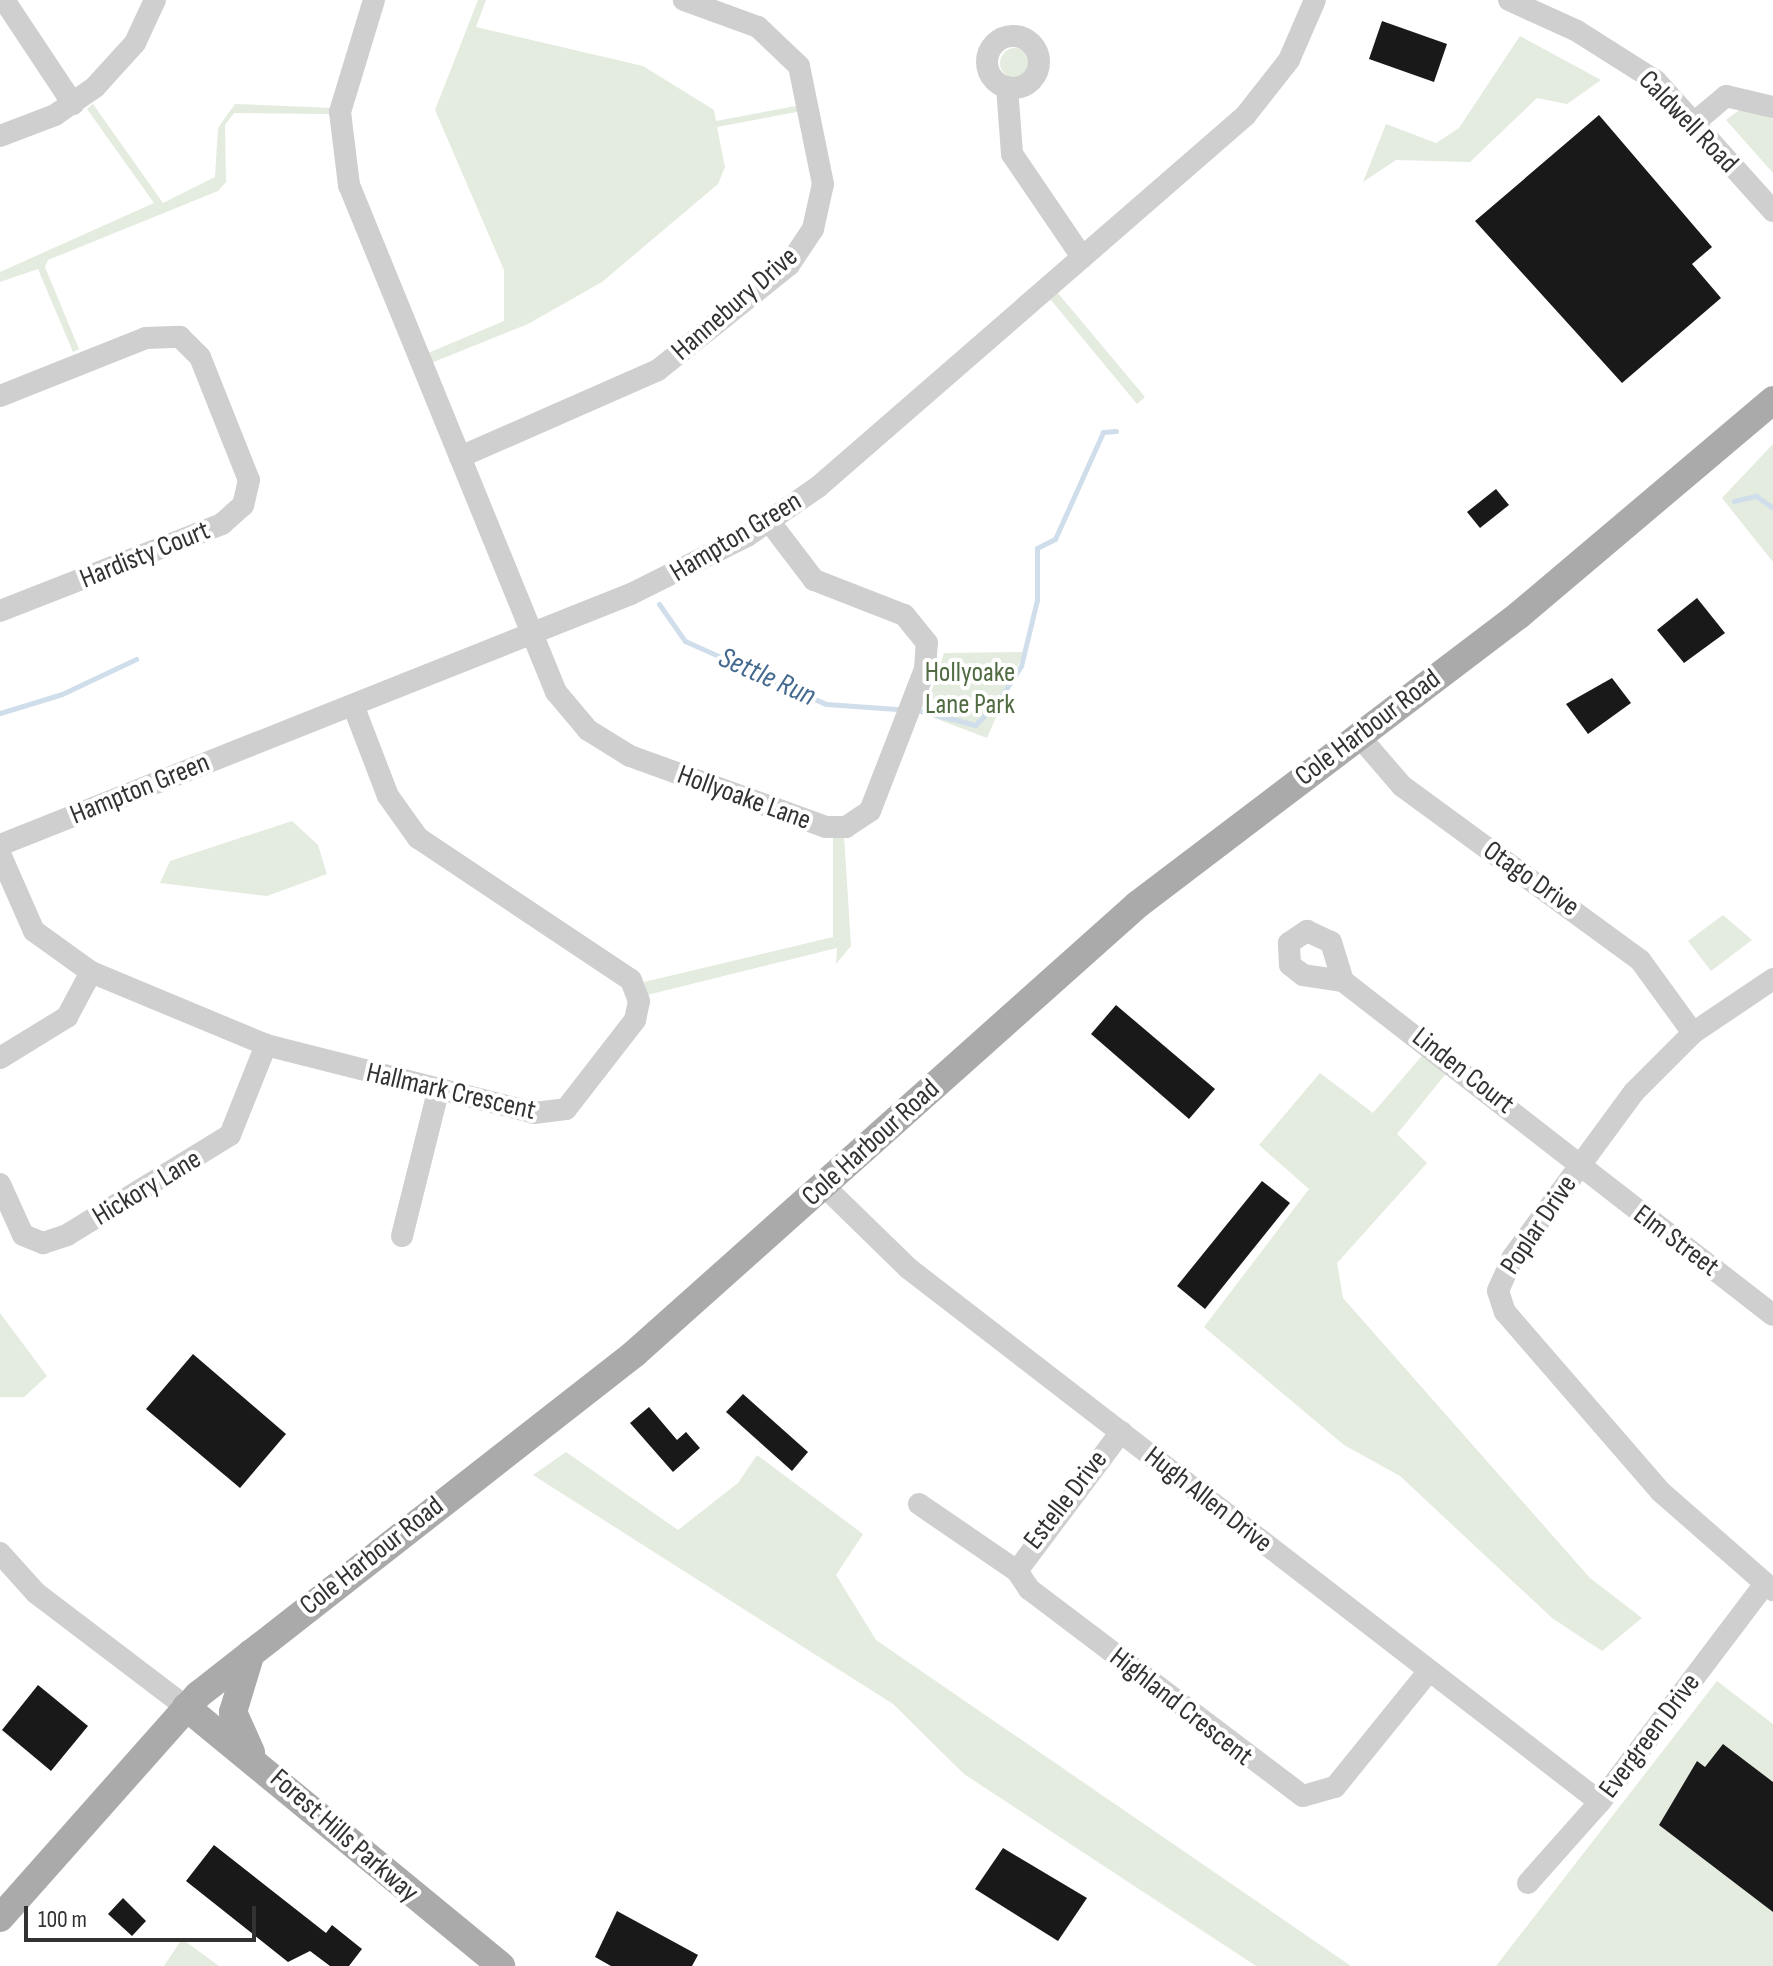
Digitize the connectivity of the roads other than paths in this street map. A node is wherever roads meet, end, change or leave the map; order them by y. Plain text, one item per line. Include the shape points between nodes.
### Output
1 (4, 0) edge
2 (155, 0) edge
3 (374, 0) edge
4 (684, 0) edge
5 (1315, 0) edge
6 (1509, 0) edge
7 (1007, 87) dead end
8 (73, 104) junction
9 (1773, 107) edge
10 (1694, 123) junction
11 (0, 136) edge
12 (1773, 211) edge
13 (1082, 257) junction
14 (0, 396) edge
15 (1773, 400) edge
16 (460, 457) junction
17 (769, 521) junction
18 (0, 611) edge
19 (529, 635) junction
20 (353, 705) junction
21 (1358, 735) junction
22 (0, 845) edge
23 (0, 854) edge
24 (91, 972) junction
25 (1773, 979) edge
26 (1343, 981) dead end
27 (1693, 1033) junction
28 (266, 1045) junction
29 (0, 1058) edge
30 (438, 1092) junction
31 (1579, 1166) junction
32 (0, 1184) edge
33 (824, 1186) junction
34 (402, 1236) dead end
35 (1773, 1315) edge
36 (1121, 1432) junction
37 (919, 1504) dead end
38 (0, 1553) edge
39 (1017, 1571) junction
40 (1769, 1587) edge
41 (252, 1650) junction
42 (1428, 1672) junction
43 (186, 1707) junction
44 (255, 1760) junction
45 (1600, 1802) junction
46 (1528, 1883) dead end
47 (0, 1918) edge
48 (501, 1966) edge

1 - 8 street
2 - 8 street via 122,60
3 - 16 street via 340,112 342,157
4 - 16 street, Hannebury Drive via 758,27 799,66 823,184 813,229 789,265 658,370
5 - 13 street, Hampton Green via 1262,99
6 - 10 street, Caldwell Road via 1624,59
7 - 13 street via 1012,154
8 - 11 street
9 - 10 street via 1726,96
10 - 12 street, Caldwell Road
13 - 17 street, Hampton Green
14 - 18 street, Hardisty Court via 146,338 180,337 200,357 249,480 243,505 222,524
15 - 21 main road, Cole Harbour Road via 1519,615
16 - 19 street
17 - 19 street, Hampton Green via 672,577
17 - 19 street, Hollyoake Lane via 814,580 904,615 927,643 925,669 870,811 851,826 826,827 615,749 565,706
19 - 20 street, Hampton Green
20 - 22 street, Hampton Green
20 - 30 street, Hallmark Crescent via 388,796 418,838 619,968 639,1001 633,1024 562,1111 534,1113
21 - 27 street, Otago Drive via 1402,786 1640,960
21 - 33 main road, Cole Harbour Road via 1137,905
23 - 24 street, Hallmark Crescent via 34,931
24 - 28 street, Hallmark Crescent
24 - 29 street via 67,1017
25 - 27 street, Poplar Drive
26 - 31 street, Linden Court via 1482,1083
27 - 31 street, Poplar Drive via 1634,1092
28 - 30 street, Hallmark Crescent
28 - 32 street, Hickory Lane via 230,1135 67,1235 43,1243 23,1235
30 - 34 street
31 - 35 street, Elm Street
31 - 40 street, Poplar Drive via 1504,1273 1502,1307 1661,1492
33 - 36 street, Hugh Allen Drive via 908,1268
33 - 41 main road, Cole Harbour Road via 578,1400
36 - 39 street, Estelle Drive
36 - 42 street, Hugh Allen Drive
37 - 39 street, Highland Crescent
38 - 43 street via 36,1593
39 - 42 street, Highland Crescent via 1029,1589 1303,1796 1335,1787
40 - 45 street, Evergreen Drive
41 - 43 main road, Cole Harbour Road
41 - 44 main road via 233,1697 233,1718
42 - 45 street, Hugh Allen Drive
43 - 44 main road, Forest Hills Parkway
43 - 47 main road, Cole Harbour Road
44 - 48 main road, Forest Hills Parkway via 391,1881
45 - 46 street, Evergreen Drive

